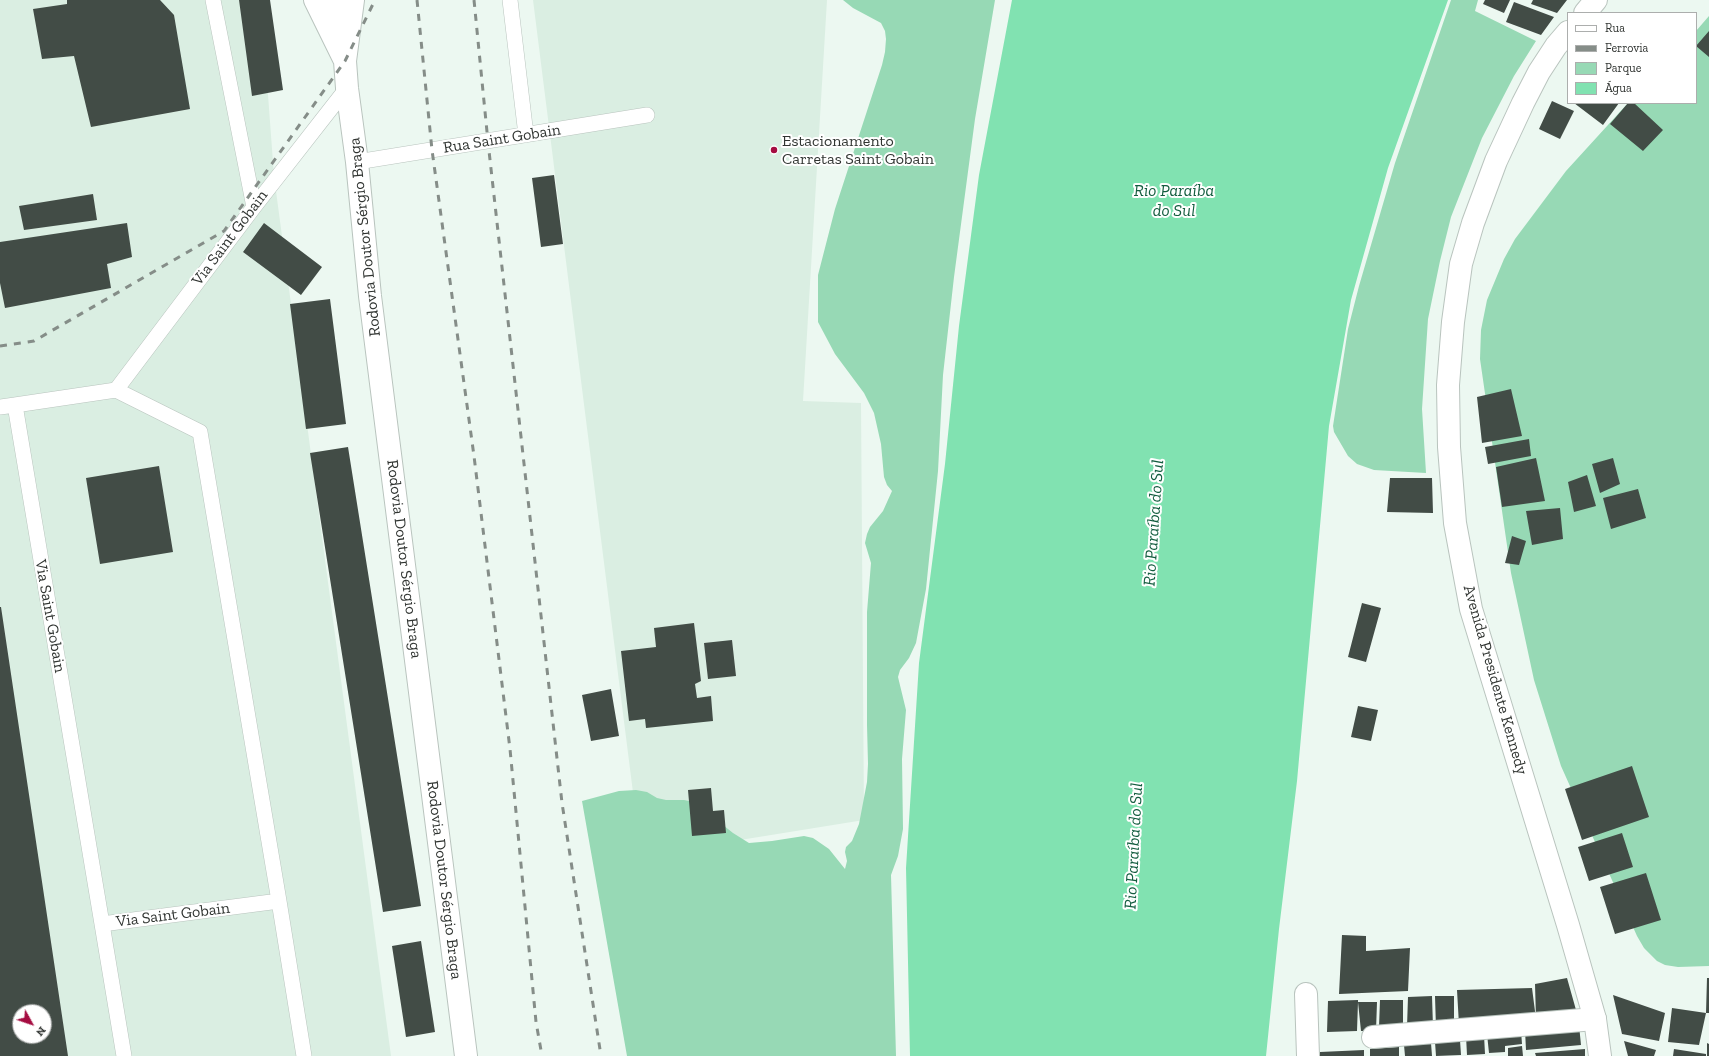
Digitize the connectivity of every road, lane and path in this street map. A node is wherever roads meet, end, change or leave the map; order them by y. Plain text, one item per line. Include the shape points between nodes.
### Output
1 (214, 0) edge
2 (315, 0) edge
3 (336, 0) edge
4 (353, 0) edge
5 (510, 0) edge
6 (1596, 0) edge
7 (1585, 12) edge
8 (1567, 33) edge
9 (345, 61) junction
10 (347, 88) junction
11 (647, 115) dead end
12 (526, 135) junction
13 (357, 162) junction
14 (254, 207) junction
15 (116, 390) junction
16 (7, 406) edge
17 (278, 901) junction
18 (102, 924) junction
19 (1306, 994) dead end
20 (1595, 1019) junction
21 (1373, 1037) dead end
22 (124, 1056) edge
23 (304, 1056) edge
24 (466, 1056) edge
25 (1308, 1056) edge
26 (1600, 1056) edge

1 - 14 lane
2 - 9 main road, Rodovia Doutor Sérgio Braga
3 - 9 main road
4 - 9 main road, Rodovia Doutor Sérgio Braga
5 - 12 lane
6 - 7 main road
8 - 20 main road, Avenida Presidente Kennedy via 1539,72 1523,102 1496,161 1461,264 1448,385 1449,447 1455,523 1471,608
9 - 10 main road, Rodovia Doutor Sérgio Braga
10 - 13 main road, Rodovia Doutor Sérgio Braga
10 - 14 lane, Via Saint Gobain
11 - 12 lane, Rua Saint Gobain
12 - 13 lane, Rua Saint Gobain
13 - 24 main road, Rodovia Doutor Sérgio Braga via 370,296
14 - 15 lane, Via Saint Gobain
15 - 16 lane, Via Saint Gobain
15 - 17 lane via 200,432
16 - 18 lane, Via Saint Gobain
17 - 18 lane, Via Saint Gobain
17 - 23 lane
18 - 22 lane
19 - 25 main road
20 - 21 main road
20 - 26 main road, Avenida Presidente Kennedy

